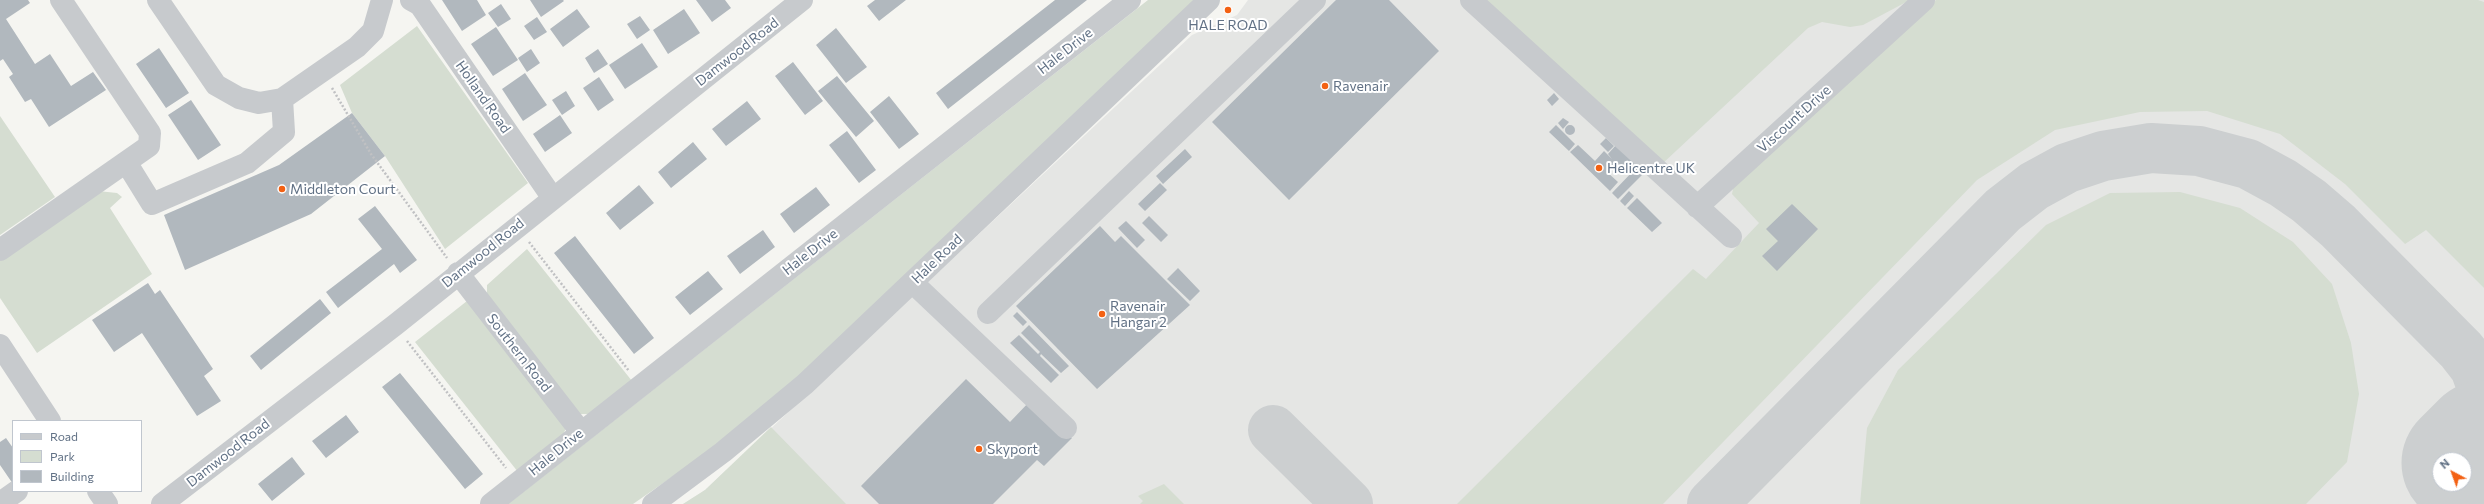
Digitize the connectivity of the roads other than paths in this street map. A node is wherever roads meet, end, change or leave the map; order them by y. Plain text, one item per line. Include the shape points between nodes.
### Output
1 (61, 0) edge
2 (158, 0) edge
3 (382, 0) edge
4 (411, 0) edge
5 (802, 0) edge
6 (1130, 0) edge
7 (1209, 0) edge
8 (1315, 0) edge
9 (1471, 0) edge
10 (1924, 0) edge
11 (779, 7) edge
12 (282, 99) junction
13 (126, 162) junction
14 (552, 197) junction
15 (1697, 207) junction
16 (1731, 237) dead end
17 (0, 250) edge
18 (458, 273) junction
19 (913, 283) junction
20 (988, 313) dead end
21 (0, 345) edge
22 (49, 420) edge
23 (1066, 428) dead end
24 (581, 432) junction
25 (16, 492) edge
26 (99, 492) edge
27 (0, 503) edge
28 (107, 504) edge
29 (162, 504) edge
30 (491, 504) edge
31 (653, 504) edge

1 - 13 street via 150,133 149,146
2 - 12 street via 216,85 239,98 259,103
3 - 12 street via 373,31 357,47
4 - 14 street, Holland Road via 420,5
5 - 11 street, Damwood Road
6 - 24 street, Hale Drive
7 - 19 street, Hale Road
8 - 20 street
9 - 15 street
10 - 15 street, Viscount Drive
11 - 14 street, Damwood Road
12 - 13 street via 284,132 247,163 152,204
13 - 17 street
14 - 18 street, Damwood Road
15 - 16 street
18 - 24 street, Southern Road
18 - 29 street, Damwood Road via 395,325
19 - 23 street
19 - 31 street, Hale Road via 805,384 723,452
21 - 22 street
24 - 30 street, Hale Drive
25 - 27 street
26 - 28 street

